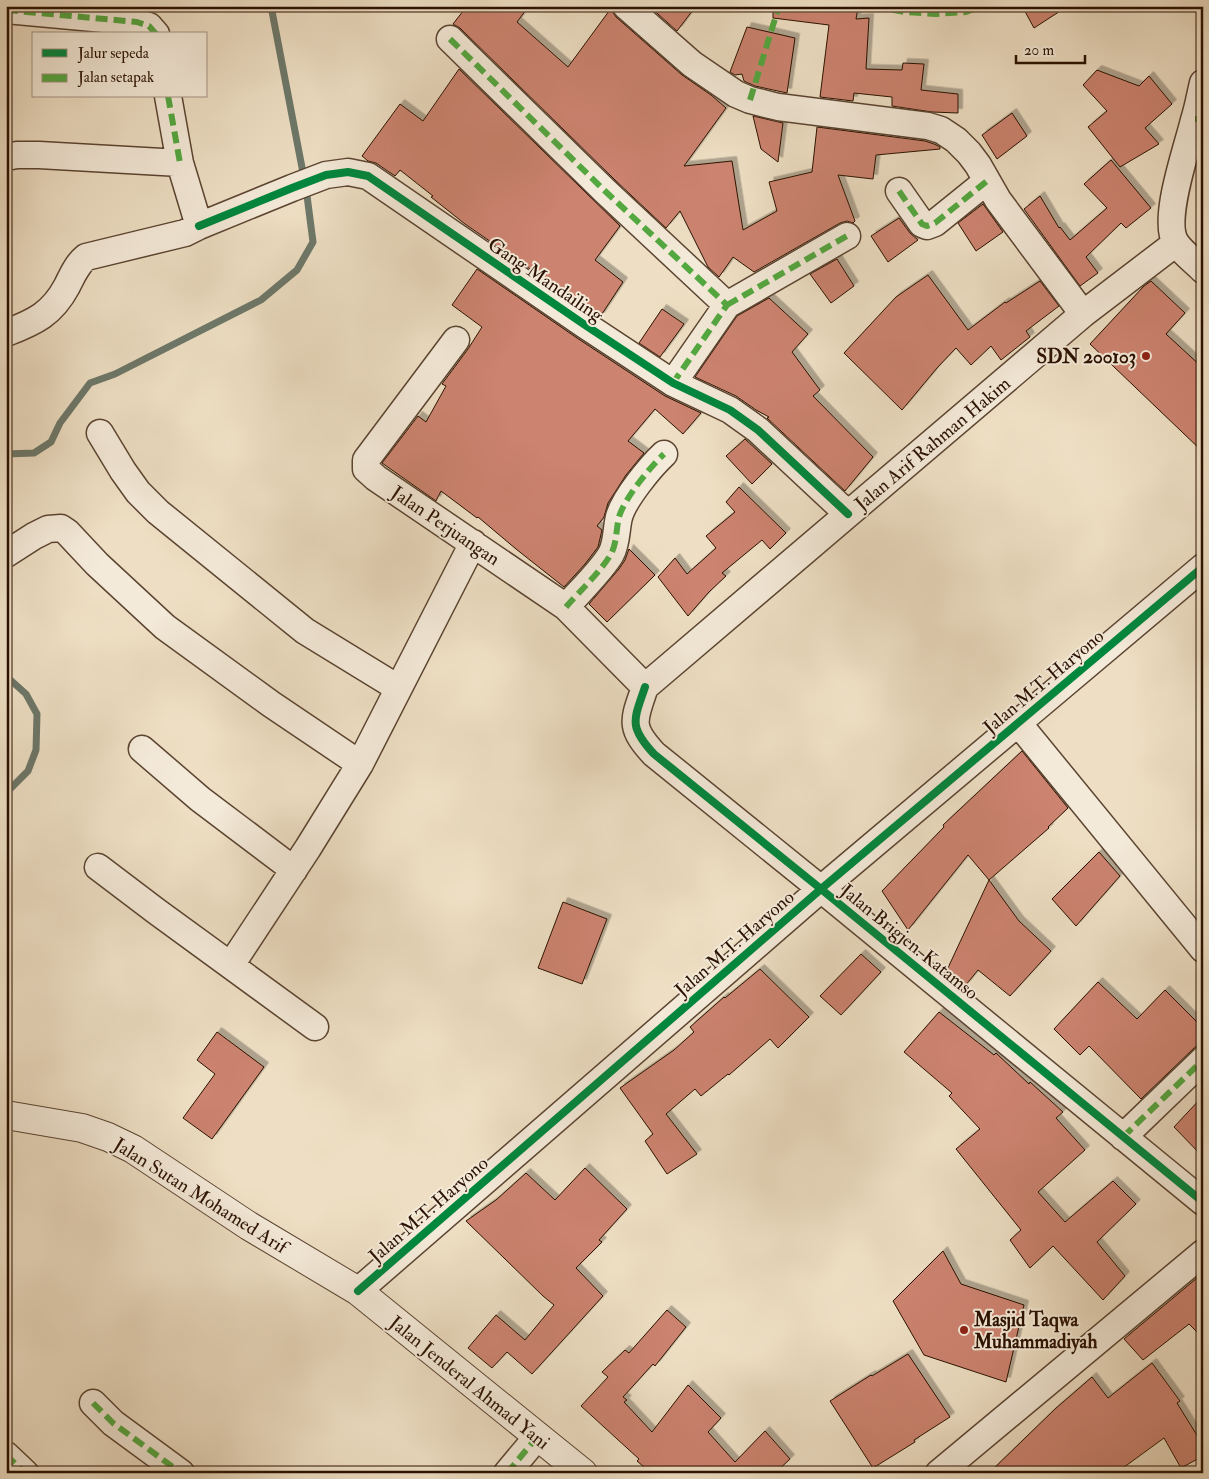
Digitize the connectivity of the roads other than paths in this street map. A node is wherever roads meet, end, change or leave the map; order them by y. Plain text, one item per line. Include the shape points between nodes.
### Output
1 (626, 6) edge
2 (6, 10) edge
3 (154, 32) edge
4 (450, 39) dead end
5 (1203, 83) edge
6 (168, 98) edge
7 (1199, 119) edge
8 (6, 157) edge
9 (180, 163) junction
10 (987, 180) junction
11 (900, 191) dead end
12 (199, 226) junction
13 (847, 236) dead end
14 (1176, 243) junction
15 (1203, 270) edge
16 (727, 305) junction
17 (1083, 314) junction
18 (6, 332) edge
19 (456, 340) dead end
20 (673, 383) junction
21 (100, 433) dead end
22 (664, 454) dead end
23 (848, 514) junction
24 (473, 543) junction
25 (6, 554) edge
26 (1203, 567) edge
27 (566, 607) junction
28 (645, 687) junction
29 (398, 688) junction
30 (1018, 723) junction
31 (142, 750) dead end
32 (360, 764) junction
33 (98, 867) dead end
34 (294, 870) junction
35 (821, 889) junction
36 (1203, 949) edge
37 (232, 965) junction
38 (315, 1027) dead end
39 (1203, 1060) edge
40 (6, 1115) edge
41 (1123, 1137) junction
42 (1203, 1202) edge
43 (1203, 1253) edge
44 (358, 1290) junction
45 (93, 1403) dead end
46 (538, 1436) junction
47 (6, 1455) edge
48 (25, 1473) edge
49 (181, 1473) edge
50 (507, 1473) edge
51 (583, 1473) edge
52 (939, 1473) edge

1 - 10 street via 692,64 736,94 778,106 941,130 974,159
2 - 3 street via 136,22 149,26
4 - 16 street
5 - 7 street
6 - 9 street
7 - 14 street via 1179,174 1173,204 1172,226
8 - 9 street via 39,155
9 - 12 street
10 - 11 street via 929,225 922,224
10 - 17 street via 998,200
12 - 18 street, Gang Mandailing via 185,233 86,257 78,264 48,313
12 - 20 street, Gang Mandailing via 326,175 348,172 368,176
13 - 16 street
14 - 15 street
14 - 17 street, Jalan Arif Rahman Hakim
16 - 20 street
17 - 23 street, Jalan Arif Rahman Hakim
19 - 24 street, Jalan Perjuangan via 366,460 365,466 376,478
20 - 23 street, Gang Mandailing via 730,410 758,430
21 - 29 street via 138,492 158,512 305,631
22 - 27 street via 648,470 620,514 615,544 609,557
23 - 28 street, Jalan Arif Rahman Hakim
24 - 27 street, Jalan Perjuangan
24 - 29 street
25 - 32 street via 48,529 57,527 64,530 166,627
26 - 30 street, Jalan M.T. Haryono
27 - 28 street, Jalan Perjuangan
28 - 35 street, Jalan Brigjen. Katamso via 635,716 642,742
29 - 32 street
30 - 35 street, Jalan M.T. Haryono
30 - 36 street
31 - 34 street via 200,799
32 - 34 street
33 - 37 street
34 - 37 street
35 - 41 street, Jalan Brigjen. Katamso
35 - 44 street, Jalan M.T. Haryono
37 - 38 street
39 - 41 street
40 - 44 street, Jalan Sutan Mohamed Arif via 82,1128 125,1145 249,1226
41 - 42 street, Jalan Brigjen. Katamso
43 - 52 street
44 - 46 street, Jalan Jenderal Ahmad Yani
45 - 49 street
46 - 50 street
46 - 51 street, Jalan Jenderal Ahmad Yani
47 - 48 street

